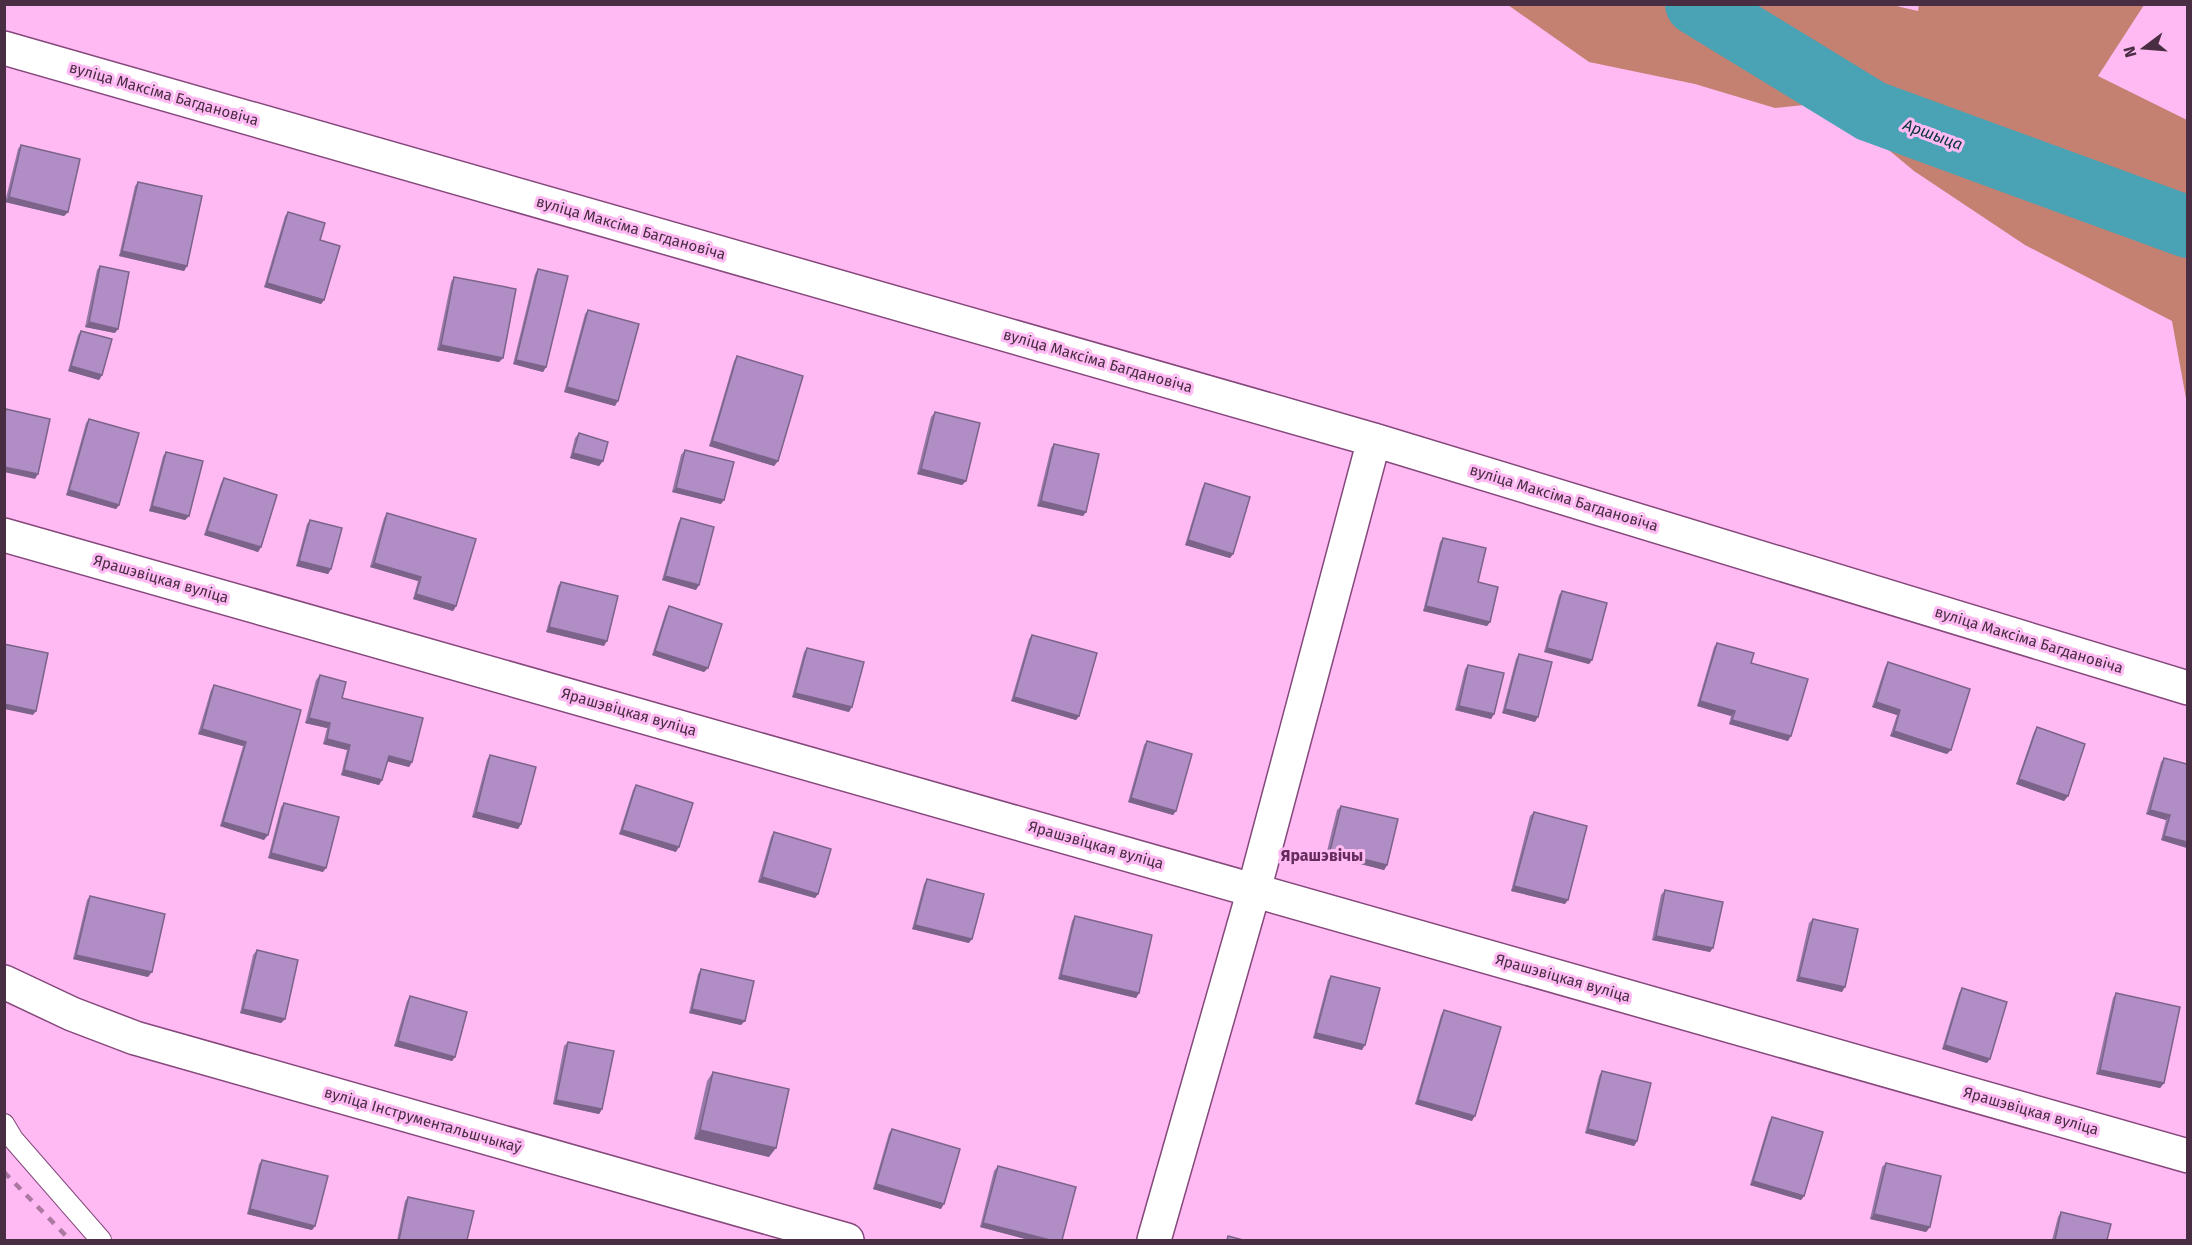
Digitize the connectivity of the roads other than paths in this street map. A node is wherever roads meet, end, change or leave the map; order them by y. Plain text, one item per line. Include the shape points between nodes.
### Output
1 (4, 48) edge
2 (1374, 440) junction
3 (4, 535) edge
4 (2187, 688) edge
5 (1254, 890) junction
6 (4, 982) edge
7 (4, 1124) edge
8 (2187, 1156) edge
9 (101, 1240) edge
10 (847, 1240) edge
11 (1154, 1240) edge

1 - 2 street, вуліца Максіма Багдановіча
2 - 4 street, вуліца Максіма Багдановіча
2 - 5 street
3 - 5 street, Ярашэвіцкая вуліца
5 - 8 street, Ярашэвіцкая вуліца
5 - 11 street
6 - 10 street, вуліца Інструментальшчыкаў via 135,1038
7 - 9 lane

